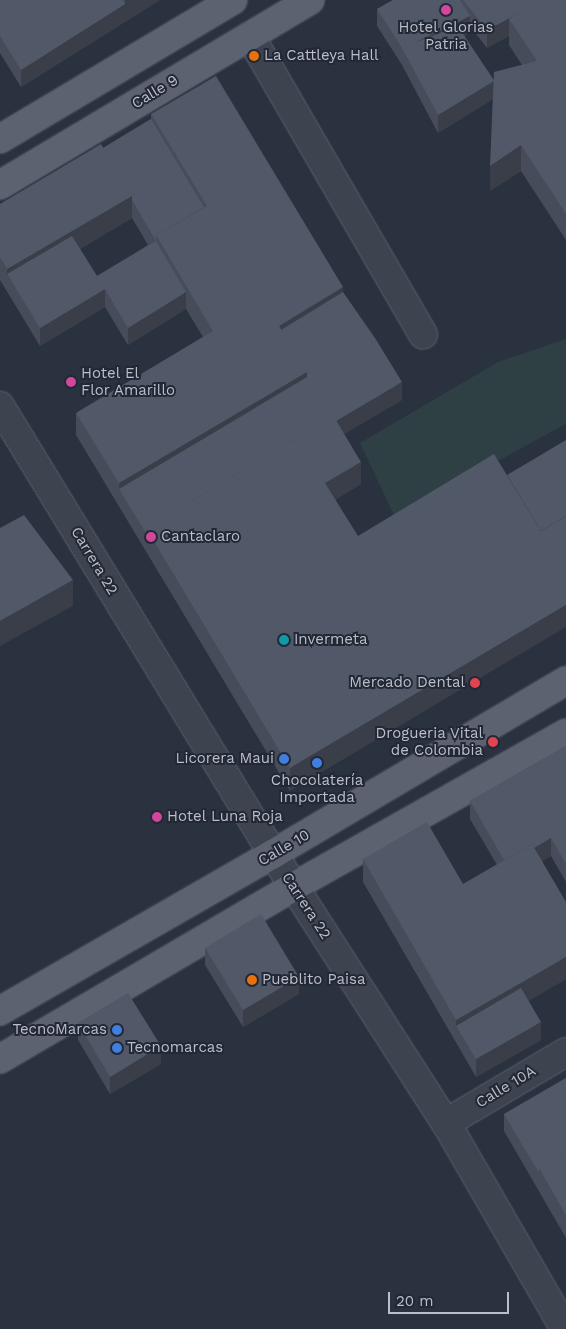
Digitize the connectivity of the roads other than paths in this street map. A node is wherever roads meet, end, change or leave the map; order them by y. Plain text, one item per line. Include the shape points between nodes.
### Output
1 (233, 0) edge
2 (310, 0) edge
3 (250, 36) junction
4 (0, 139) edge
5 (0, 185) edge
6 (423, 334) dead end
7 (0, 406) edge
8 (566, 681) edge
9 (566, 733) edge
10 (273, 854) junction
11 (293, 887) junction
12 (0, 1011) edge
13 (566, 1052) edge
14 (0, 1058) edge
15 (446, 1123) junction
16 (565, 1329) edge

1 - 4 main road
2 - 3 main road, Calle 9
3 - 5 main road, Calle 9
3 - 6 street
7 - 10 street, Carrera 22
8 - 10 main road, Calle 10
9 - 11 main road
10 - 11 street, Carrera 22
10 - 12 main road, Calle 10
11 - 14 main road
11 - 15 street, Carrera 22
13 - 15 street, Calle 10A
15 - 16 street, Carrera 22

